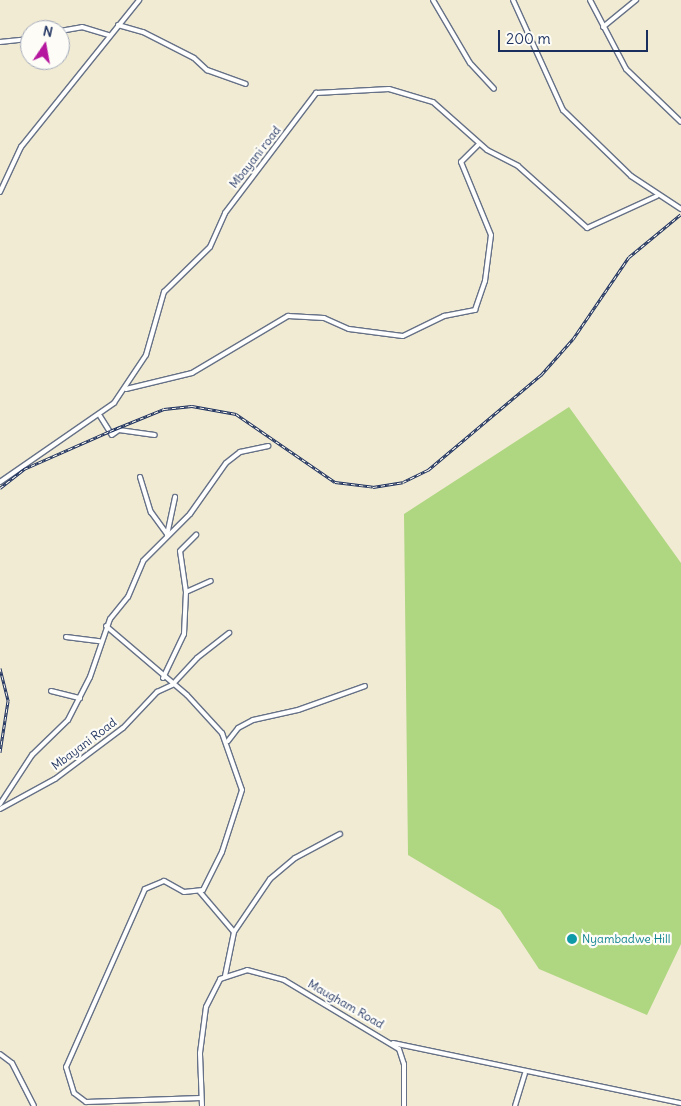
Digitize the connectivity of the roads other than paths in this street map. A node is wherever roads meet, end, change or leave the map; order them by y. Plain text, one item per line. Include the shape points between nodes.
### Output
1 (139, 0) edge
2 (434, 0) edge
3 (513, 0) edge
4 (590, 0) edge
5 (636, 0) edge
6 (118, 25) junction
7 (603, 27) junction
8 (70, 29) edge
9 (110, 35) junction
10 (20, 40) edge
11 (0, 42) edge
12 (246, 84) dead end
13 (494, 89) dead end
14 (681, 122) edge
15 (479, 144) junction
16 (0, 192) edge
17 (657, 196) junction
18 (681, 209) edge
19 (123, 391) junction
20 (100, 416) junction
21 (155, 434) dead end
22 (268, 446) dead end
23 (140, 477) dead end
24 (0, 482) edge
25 (174, 497) dead end
26 (166, 535) junction
27 (196, 535) dead end
28 (211, 581) dead end
29 (186, 592) junction
30 (106, 626) junction
31 (229, 633) dead end
32 (66, 637) dead end
33 (100, 641) junction
34 (163, 678) junction
35 (172, 686) junction
36 (365, 686) dead end
37 (50, 691) dead end
38 (80, 698) junction
39 (228, 741) junction
40 (0, 804) edge
41 (0, 810) edge
42 (340, 834) dead end
43 (200, 892) junction
44 (234, 932) junction
45 (226, 976) junction
46 (390, 1042) junction
47 (0, 1054) edge
48 (525, 1073) junction
49 (201, 1098) junction
50 (681, 1103) edge
51 (90, 1104) edge
52 (34, 1106) edge
53 (202, 1106) edge
54 (404, 1106) edge
55 (515, 1106) edge

1 - 6 street
2 - 13 street via 473,67
3 - 17 street via 563,110
4 - 7 street
5 - 7 street
6 - 9 street
6 - 12 street via 143,32 194,58 207,70
7 - 14 street via 626,69
8 - 9 street via 82,27
9 - 16 street via 21,147
10 - 11 street
15 - 17 street, Mbayani road via 518,166 587,228
15 - 19 street, Mbayani road via 439,106 415,94 341,89 312,95 285,138 225,213 210,247 164,292 146,355
15 - 19 street via 461,162 491,235 485,282 475,310 444,316 403,336 349,329 324,318 288,316 192,373 139,383
17 - 18 street
19 - 20 street, Mbayani road
20 - 21 street via 112,436 120,430
20 - 24 street, Mbayani road via 16,467
22 - 26 street via 240,452 226,462 190,514
23 - 26 street via 150,512
25 - 26 street
26 - 30 street via 143,561 128,597
27 - 29 street via 180,551
28 - 29 street
29 - 34 street via 183,637
30 - 33 street
30 - 34 street
31 - 35 street, Mbayani Road via 197,658
32 - 33 street
33 - 38 street
34 - 35 street
35 - 39 street via 196,704
35 - 41 street, Mbayani Road via 158,692 136,718 73,766
36 - 39 street via 298,710 253,720 238,728
37 - 38 street
38 - 40 street via 62,726 32,755
39 - 43 street via 241,796 222,852
42 - 44 street via 279,870
43 - 44 street
43 - 51 street via 184,892 164,881 145,890 67,1063 74,1093
44 - 45 street
45 - 46 street, Maugham Road via 247,970 284,980
45 - 49 street via 211,991 206,1007
46 - 48 street
46 - 54 street, Maugham Road via 402,1055
47 - 52 street via 12,1063
48 - 50 street
48 - 55 street
49 - 51 street
49 - 53 street

